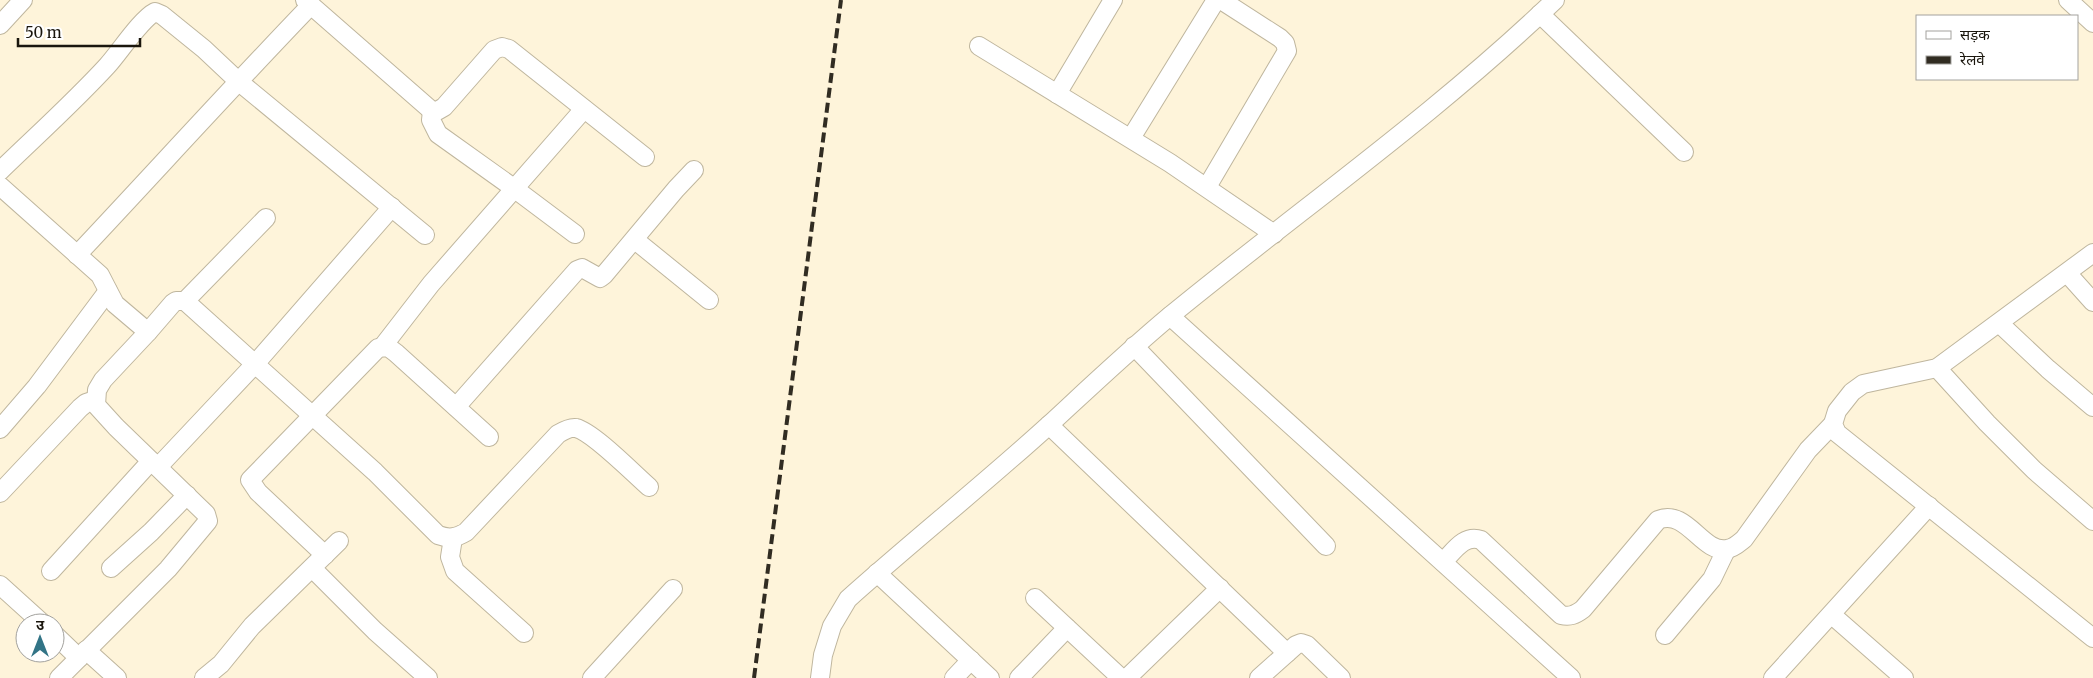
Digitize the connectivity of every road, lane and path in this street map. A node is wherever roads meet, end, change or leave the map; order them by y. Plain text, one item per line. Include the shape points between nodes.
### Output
1 (23, 0) edge
2 (1113, 0) edge
3 (1216, 0) edge
4 (1220, 0) edge
5 (1555, 0) edge
6 (2068, 0) edge
7 (308, 2) edge
8 (160, 6) edge
9 (1540, 14) junction
10 (2093, 23) edge
11 (0, 25) edge
12 (979, 46) dead end
13 (238, 81) junction
14 (1057, 94) junction
15 (584, 109) junction
16 (432, 111) junction
17 (1131, 138) junction
18 (1684, 152) dead end
19 (645, 157) dead end
20 (694, 170) dead end
21 (0, 171) edge
22 (0, 186) edge
23 (1207, 187) junction
24 (515, 189) junction
25 (392, 207) junction
26 (266, 218) dead end
27 (575, 234) dead end
28 (1274, 234) junction
29 (425, 235) dead end
30 (635, 240) junction
31 (2093, 253) edge
32 (77, 255) junction
33 (2066, 273) junction
34 (108, 291) junction
35 (709, 300) dead end
36 (185, 301) junction
37 (2093, 302) edge
38 (1170, 316) junction
39 (1999, 323) junction
40 (148, 332) junction
41 (383, 346) junction
42 (1134, 346) junction
43 (254, 364) junction
44 (1937, 368) junction
45 (95, 400) junction
46 (456, 407) junction
47 (2093, 407) edge
48 (312, 415) junction
49 (1833, 424) junction
50 (1049, 425) junction
51 (0, 430) edge
52 (489, 437) dead end
53 (154, 464) junction
54 (649, 487) dead end
55 (0, 493) edge
56 (187, 495) junction
57 (1929, 506) junction
58 (2093, 521) edge
59 (453, 538) junction
60 (339, 541) dead end
61 (1326, 546) dead end
62 (1726, 550) junction
63 (325, 555) junction
64 (1443, 562) junction
65 (111, 568) dead end
66 (312, 568) junction
67 (51, 571) dead end
68 (877, 573) junction
69 (0, 585) edge
70 (673, 588) dead end
71 (1220, 588) junction
72 (1035, 598) dead end
73 (31, 613) edge
74 (1832, 615) junction
75 (1067, 628) junction
76 (524, 634) dead end
77 (1665, 635) dead end
78 (2093, 638) edge
79 (65, 643) edge
80 (82, 654) junction
81 (1286, 654) junction
82 (971, 660) junction
83 (1132, 676) edge
84 (59, 678) edge
85 (117, 678) edge
86 (204, 678) edge
87 (428, 678) edge
88 (592, 678) edge
89 (820, 678) edge
90 (954, 678) edge
91 (990, 678) edge
92 (1019, 678) edge
93 (1260, 678) edge
94 (1341, 678) edge
95 (1571, 678) edge
96 (1772, 678) edge
97 (1904, 678) edge

1 - 11 street
2 - 14 street
3 - 17 street
4 - 23 street via 1280,38 1287,51
5 - 9 street
6 - 10 street
7 - 13 street
7 - 16 street
8 - 13 street via 162,15
8 - 21 street via 88,86
9 - 18 street
9 - 28 street via 1419,118
12 - 14 street
13 - 25 street
13 - 32 street
14 - 17 street
15 - 16 street via 509,49 502,47 494,50 444,107
15 - 19 street
15 - 24 street
16 - 24 street via 431,120 438,134
17 - 23 street
20 - 30 street
22 - 32 street
23 - 28 street
24 - 27 street
24 - 41 street via 431,284
25 - 29 street
25 - 43 street
26 - 36 street
28 - 38 street
30 - 35 street
30 - 46 street via 600,278 582,268 577,270
31 - 33 street
32 - 34 street via 100,275
33 - 37 street
33 - 39 street
34 - 40 street via 115,304
34 - 51 street
36 - 40 street via 176,301
36 - 43 street
38 - 42 street
38 - 64 street
39 - 44 street
39 - 47 street
40 - 45 street via 103,380
41 - 46 street via 396,353
41 - 48 street
42 - 50 street
42 - 61 street
43 - 48 street
43 - 53 street
44 - 49 street via 1863,384 1852,392
44 - 58 street via 2034,470
45 - 53 street via 99,410
45 - 55 street via 80,408
46 - 52 street
48 - 59 street via 375,472 426,525 438,535
48 - 63 street via 250,480 258,492
49 - 57 street via 1838,433
49 - 62 street via 1808,450 1744,539
50 - 68 street
50 - 71 street
53 - 56 street
53 - 67 street
54 - 59 street via 591,436 576,428 565,430 466,532
56 - 65 street
56 - 80 street via 206,514 208,522 168,568
57 - 74 street
57 - 78 street
59 - 76 street via 450,557 455,571
60 - 63 street
62 - 64 street via 1715,547 1675,518 1658,520 1583,609 1568,616 1561,614 1481,540 1473,537 1465,540
62 - 77 street via 1712,579
63 - 66 street
64 - 95 street
66 - 86 street
66 - 87 street
68 - 82 street
68 - 89 street via 848,599 832,626
69 - 73 street
70 - 88 street
71 - 81 street
71 - 83 street
72 - 75 street
74 - 96 street
74 - 97 street
75 - 83 street
75 - 92 street
79 - 80 street
80 - 84 street
80 - 85 street
81 - 93 street
81 - 94 street via 1296,645 1308,645
82 - 90 street
82 - 91 street

